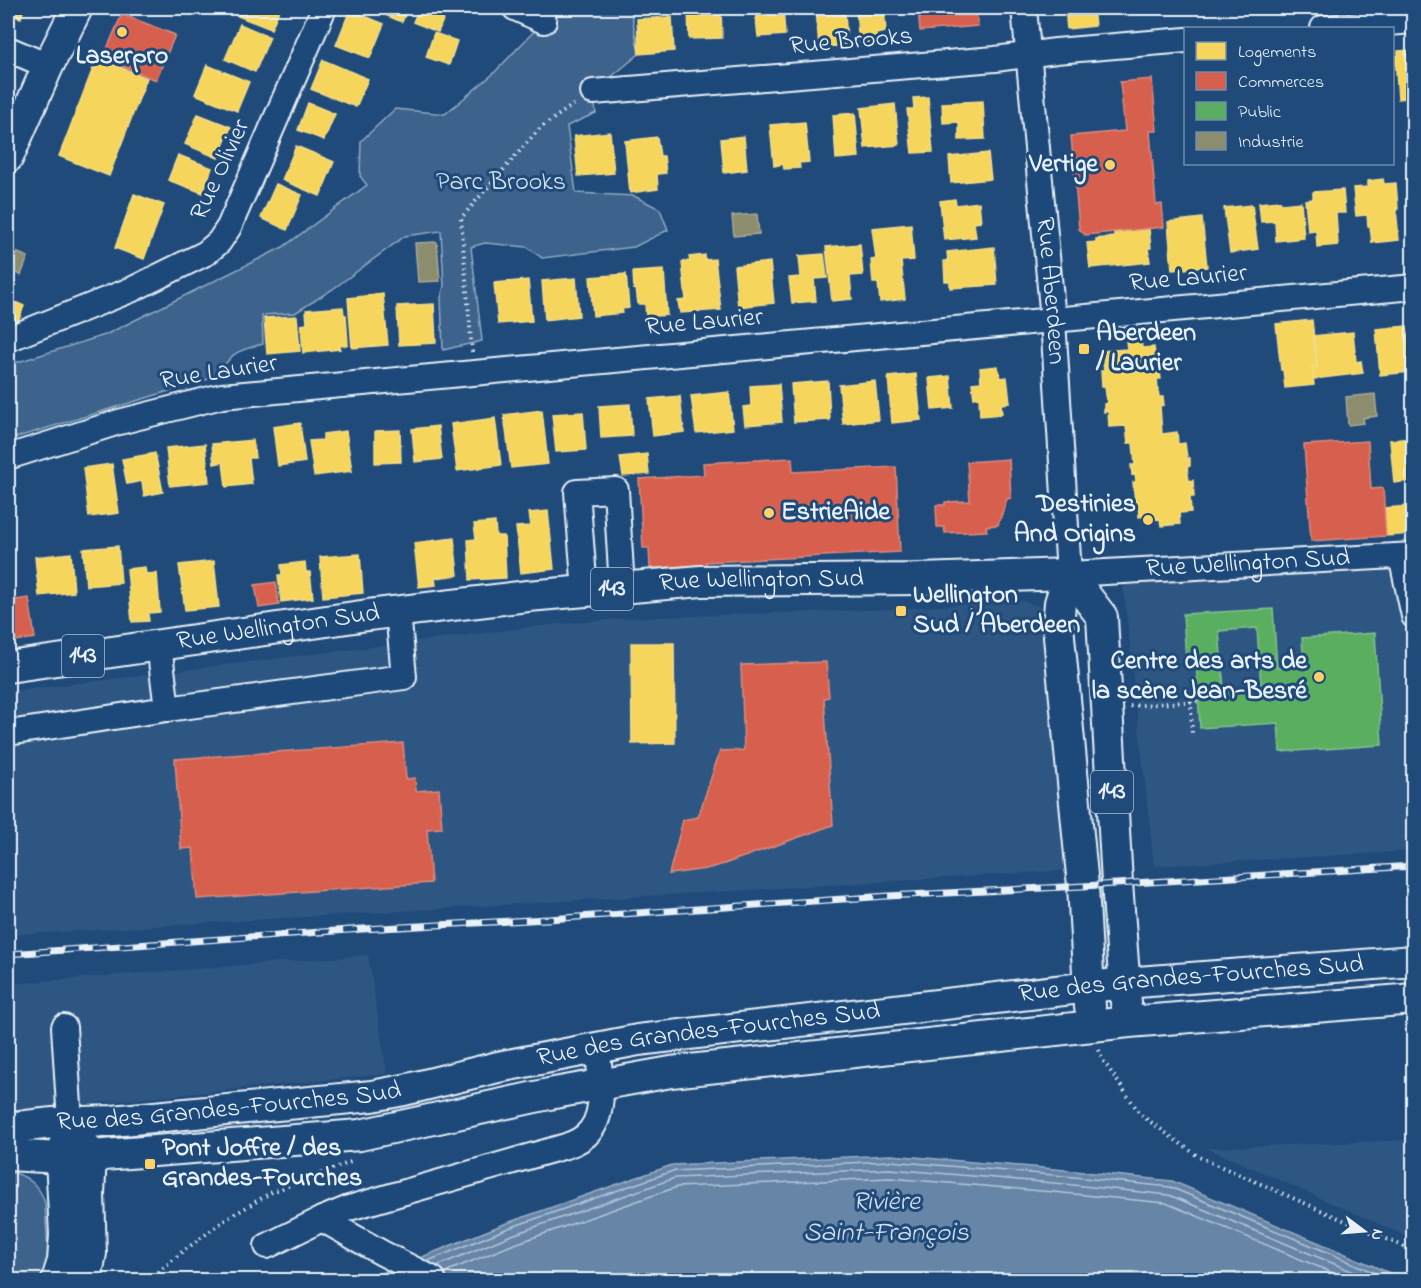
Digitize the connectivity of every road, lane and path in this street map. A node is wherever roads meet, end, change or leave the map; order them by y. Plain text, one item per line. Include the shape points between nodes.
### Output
1 (70, 8) edge
2 (77, 8) edge
3 (324, 8) edge
4 (515, 8) edge
5 (1024, 8) edge
6 (544, 21) dead end
7 (1413, 21) edge
8 (1336, 27) edge
9 (1184, 40) edge
10 (8, 49) edge
11 (1029, 54) junction
12 (48, 66) junction
13 (592, 92) joint
14 (8, 157) edge
15 (1413, 287) edge
16 (1053, 320) junction
17 (8, 339) edge
18 (474, 374) junction
19 (8, 457) edge
20 (1407, 556) edge
21 (1069, 574) junction
22 (622, 588) junction
23 (585, 591) junction
24 (398, 611) junction
25 (1413, 616) edge
26 (159, 645) junction
27 (8, 667) edge
28 (1191, 701) junction
29 (1198, 701) dead end
30 (1107, 708) junction
31 (167, 709) junction
32 (8, 733) edge
33 (1192, 735) dead end
34 (1413, 961) edge
35 (1124, 983) junction
36 (1088, 988) junction
37 (1413, 999) edge
38 (1129, 1022) junction
39 (1092, 1026) junction
40 (64, 1027) dead end
41 (597, 1048) junction
42 (602, 1084) junction
43 (70, 1122) junction
44 (8, 1128) edge
45 (8, 1155) edge
46 (91, 1156) junction
47 (60, 1158) junction
48 (356, 1160) dead end
49 (322, 1219) junction
50 (267, 1245) dead end
51 (1413, 1251) edge
52 (433, 1279) dead end
53 (57, 1281) edge
54 (86, 1281) edge
55 (149, 1281) edge

1 - 12 main road
2 - 12 main road
3 - 17 street, Rue Olivier via 230,227 219,242 206,253 133,289
4 - 6 street
5 - 11 street, Rue Aberdeen
7 - 8 street
9 - 11 street, Rue Brooks
10 - 12 street
11 - 13 street, Rue Brooks
11 - 16 street, Rue Aberdeen
12 - 14 main road
13 - 18 path via 540,128 461,218
15 - 16 street, Rue Laurier
16 - 18 street, Rue Laurier
16 - 21 street, Rue Aberdeen
18 - 19 street, Rue Laurier via 222,396 119,422
20 - 21 street, Rue Wellington Sud
20 - 25 street
21 - 22 main road, Rue Wellington Sud / 143 via 701,581
21 - 30 main road, 143 via 1102,617
21 - 36 main road, Rue Aberdeen / 143 via 1058,626 1083,886
22 - 23 main road, Rue Wellington Sud / 143
22 - 23 street via 616,490 577,492
23 - 24 main road, Rue Wellington Sud / 143
24 - 26 main road, Rue Wellington Sud / 143
24 - 31 street via 404,677
26 - 27 main road, Rue Wellington Sud / 143
26 - 31 street
28 - 29 path
28 - 30 path
28 - 33 path
30 - 35 main road, 143
31 - 32 street
34 - 35 main road, Rue des Grandes-Fourches Sud
35 - 36 main road, Rue des Grandes-Fourches Sud
35 - 38 main road, 143
36 - 39 main road, Rue Aberdeen / 143
36 - 41 main road, Rue des Grandes-Fourches Sud
37 - 38 main road, Rue des Grandes-Fourches Sud
38 - 39 main road, Rue des Grandes-Fourches Sud
39 - 42 main road, Rue des Grandes-Fourches Sud via 670,1072
39 - 51 path via 1102,1059 1141,1115 1199,1157
40 - 43 street
41 - 42 street
41 - 43 main road, Rue des Grandes-Fourches Sud via 372,1096
42 - 46 main road, Rue des Grandes-Fourches Sud via 360,1135
42 - 49 street via 598,1120 578,1142
43 - 44 main road, Rue des Grandes-Fourches Sud
43 - 46 main road
43 - 47 main road
45 - 47 main road, Rue des Grandes-Fourches Sud
46 - 47 main road, Rue des Grandes-Fourches Sud
46 - 54 main road via 91,1253
47 - 53 main road via 65,1235
48 - 55 path via 272,1192 225,1220
49 - 50 street
49 - 52 street

